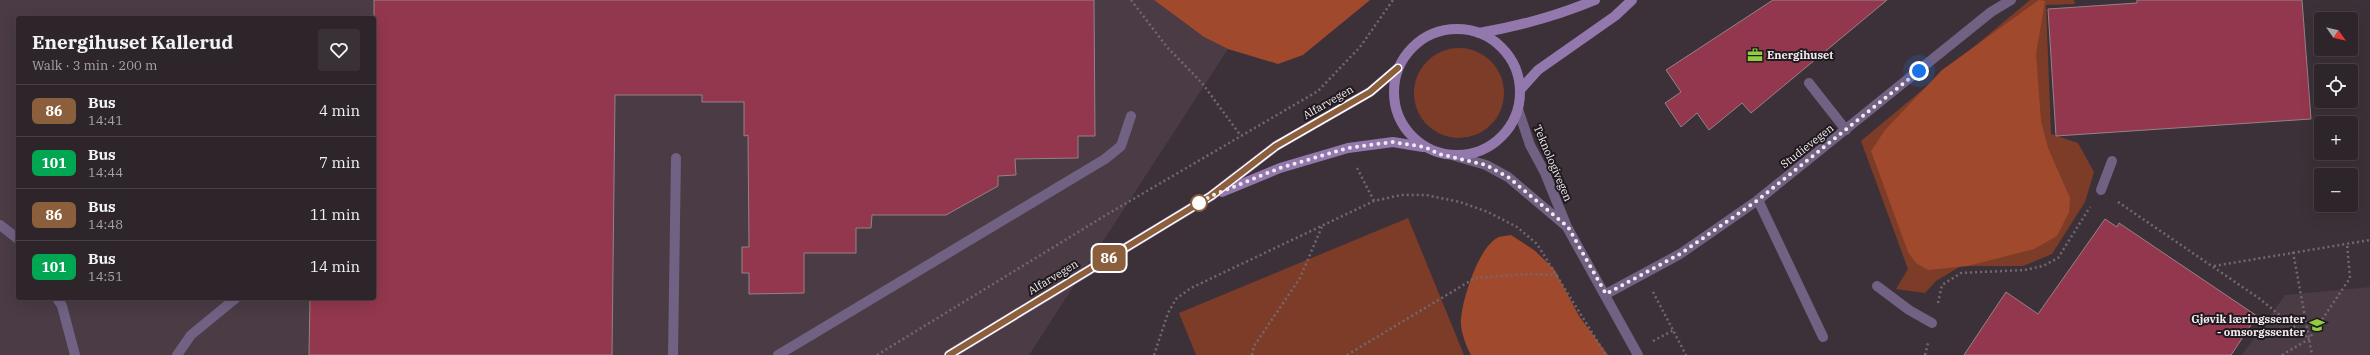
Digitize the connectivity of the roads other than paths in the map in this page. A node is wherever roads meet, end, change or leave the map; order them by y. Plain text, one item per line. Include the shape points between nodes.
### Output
1 (1595, 0) edge
2 (1632, 0) edge
3 (2011, 0) edge
4 (1479, 33) junction
5 (1398, 68) junction
6 (1809, 83) dead end
7 (1520, 90) junction
8 (1518, 109) junction
9 (1130, 116) dead end
10 (1846, 130) junction
11 (1425, 147) junction
12 (1454, 156) junction
13 (676, 158) dead end
14 (2112, 161) dead end
15 (2101, 190) road end
16 (1211, 196) junction
17 (1758, 200) junction
18 (0, 225) edge
19 (1568, 227) junction
20 (16, 237) edge
21 (1878, 286) dead end
22 (1606, 294) junction
23 (59, 300) edge
24 (234, 300) edge
25 (1932, 323) dead end
26 (1823, 337) dead end
27 (75, 355) edge
28 (177, 355) edge
29 (673, 355) edge
30 (778, 355) edge
31 (949, 355) edge
32 (1638, 355) edge

1 - 4 main road via 1562,14
2 - 7 main road via 1615,16 1538,70
3 - 10 street, Studievegen via 1991,12
4 - 5 main road via 1455,29 1431,34 1411,48
4 - 7 main road via 1500,46 1515,66
5 - 11 main road via 1393,90 1396,113 1407,133
5 - 16 main road, Alfarvegen via 1370,92 1276,146
6 - 10 street
7 - 8 main road
8 - 12 main road via 1509,128 1495,143 1476,153
8 - 19 street, Teknologivegen via 1530,145
9 - 30 street via 1121,146 1105,158
10 - 17 street, Studievegen
11 - 12 main road via 1439,154
11 - 16 main road, Alfarvegen via 1392,142 1348,148 1280,168
12 - 19 street, Teknologivegen via 1486,165 1508,177
13 - 29 street
14 - 15 street
16 - 31 main road, Alfarvegen
17 - 22 street, Studievegen via 1680,254
17 - 26 street
18 - 20 street
19 - 22 street, Teknologivegen
21 - 25 street via 1909,310
22 - 32 street, Teknologivegen
23 - 27 street
24 - 28 street via 191,335

